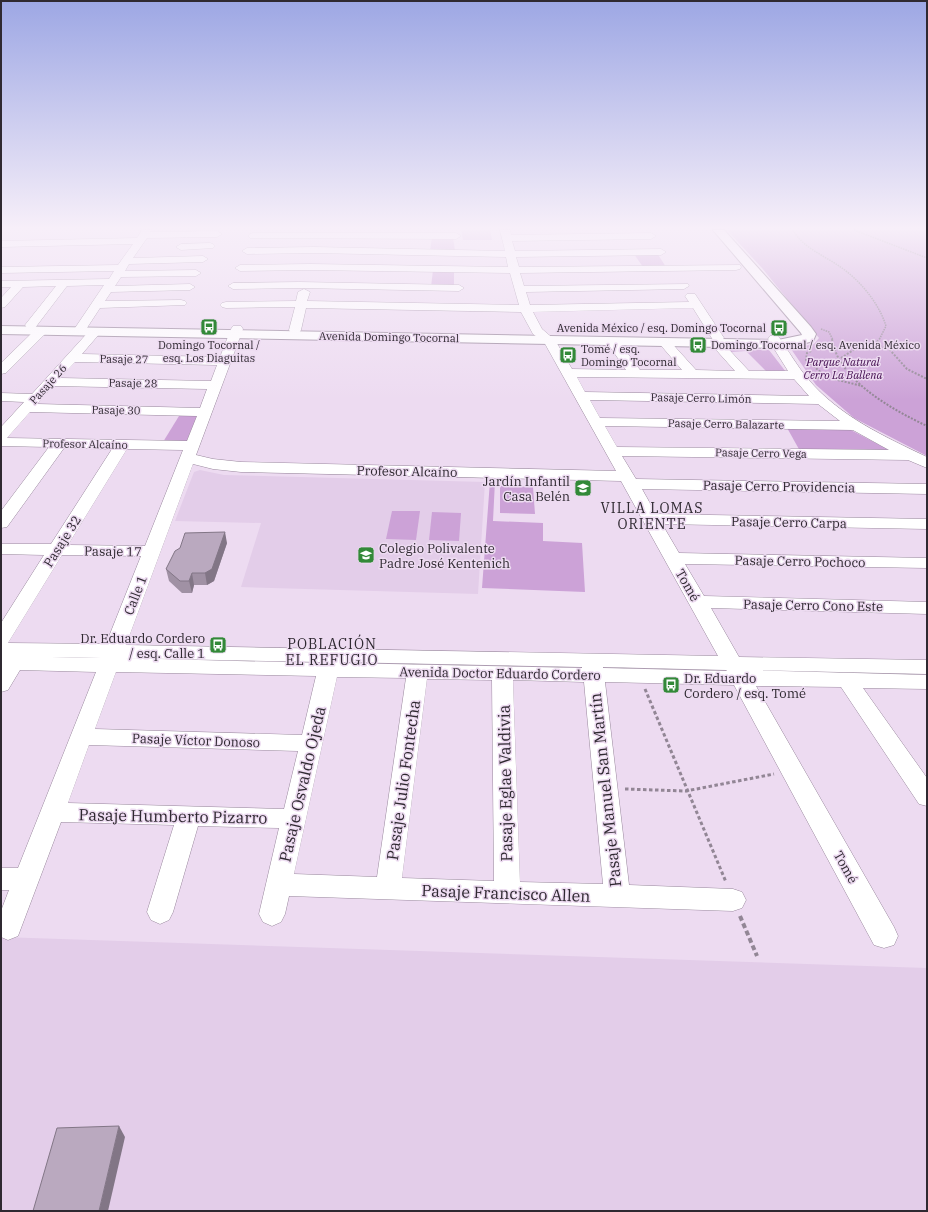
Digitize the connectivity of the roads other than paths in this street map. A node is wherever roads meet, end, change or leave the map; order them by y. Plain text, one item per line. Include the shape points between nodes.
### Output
1 (233, 286) edge
2 (684, 286) edge
3 (18, 287) edge
4 (62, 287) edge
5 (109, 287) edge
6 (305, 287) edge
7 (385, 287) edge
8 (653, 287) edge
9 (752, 287) edge
10 (768, 287) edge
11 (459, 288) joint
12 (520, 289) joint
13 (760, 296) dead end
14 (181, 303) dead end
15 (1, 305) edge
16 (96, 305) junction
17 (301, 305) junction
18 (697, 305) junction
19 (462, 308) junction
20 (525, 308) junction
21 (1, 325) edge
22 (36, 328) junction
23 (1, 330) edge
24 (85, 330) junction
25 (295, 330) junction
26 (788, 331) dead end
27 (236, 332) junction
28 (545, 337) junction
29 (717, 340) junction
30 (612, 341) junction
31 (776, 341) junction
32 (664, 342) junction
33 (7, 357) edge
34 (71, 358) junction
35 (225, 361) junction
36 (1, 370) edge
37 (568, 373) junction
38 (636, 374) junction
39 (692, 374) junction
40 (746, 375) junction
41 (798, 375) junction
42 (50, 382) junction
43 (216, 385) junction
44 (581, 396) junction
45 (1, 397) edge
46 (820, 400) junction
47 (31, 403) junction
48 (206, 412) junction
49 (596, 422) junction
50 (856, 426) junction
51 (1, 436) edge
52 (1, 442) edge
53 (60, 443) junction
54 (123, 444) junction
55 (612, 451) junction
56 (191, 452) junction
57 (911, 455) junction
58 (927, 463) edge
59 (628, 480) junction
60 (927, 489) edge
61 (651, 519) junction
62 (1, 523) edge
63 (927, 524) edge
64 (1, 549) edge
65 (56, 550) junction
66 (152, 551) junction
67 (673, 558) junction
68 (927, 563) edge
69 (698, 602) junction
70 (927, 608) edge
71 (1, 638) edge
72 (111, 657) junction
73 (5, 658) edge
74 (330, 662) junction
75 (592, 667) junction
76 (927, 667) edge
77 (737, 670) junction
78 (417, 671) junction
79 (502, 673) junction
80 (847, 680) junction
81 (927, 682) edge
82 (1, 685) edge
83 (81, 737) junction
84 (311, 743) junction
85 (927, 797) edge
86 (52, 812) junction
87 (189, 816) junction
88 (294, 819) junction
89 (1, 879) edge
90 (26, 879) junction
91 (279, 886) junction
92 (388, 889) junction
93 (507, 893) junction
94 (617, 896) junction
95 (734, 900) road end
96 (160, 912) dead end
97 (272, 914) dead end
98 (8, 928) dead end
99 (884, 936) dead end

1 - 17 street via 224,311
2 - 18 street
3 - 15 street
4 - 22 street
5 - 16 street, Pasaje 26
6 - 17 street
7 - 11 street
8 - 12 street
9 - 13 main road
10 - 31 main road, Avenida Domingo Tocornal via 808,332 808,338 799,341
11 - 19 street
12 - 20 street, Tomé
14 - 16 street
16 - 24 street, Pasaje 26
17 - 19 street
17 - 25 street
18 - 20 street
18 - 29 street
19 - 20 street
20 - 28 street, Tomé via 532,323
21 - 22 main road, Avenida Domingo Tocornal
22 - 23 main road, Avenida Domingo Tocornal
22 - 24 main road, Avenida Domingo Tocornal
22 - 33 street
24 - 27 main road, Avenida Domingo Tocornal
24 - 34 street, Pasaje 26
25 - 27 main road, Avenida Domingo Tocornal
25 - 28 main road, Avenida Domingo Tocornal
26 - 31 main road via 786,337
27 - 28 main road, Avenida Domingo Tocornal
27 - 35 street, Calle 1
28 - 29 main road, Avenida Domingo Tocornal
28 - 30 main road, Avenida Domingo Tocornal
28 - 37 street, Tomé
29 - 31 main road, Avenida Domingo Tocornal
29 - 32 main road, Avenida Domingo Tocornal
29 - 40 street
30 - 32 main road, Avenida Domingo Tocornal
30 - 38 street
31 - 41 street
32 - 39 street
33 - 36 street
34 - 35 street, Pasaje 27
34 - 42 street, Pasaje 26
35 - 43 street, Calle 1
37 - 38 street
37 - 44 street, Tomé
38 - 39 street
39 - 40 street
40 - 41 street
41 - 46 street
42 - 43 street, Pasaje 28
42 - 47 street, Pasaje 26
43 - 48 street, Calle 1
44 - 46 street, Pasaje Cerro Limón
44 - 49 street, Tomé
45 - 47 street, Pasaje 30
46 - 50 street
47 - 48 street, Pasaje 30
47 - 51 street, Pasaje 26
48 - 56 street, Calle 1
49 - 50 street, Pasaje Cerro Balazarte
49 - 55 street, Tomé
50 - 57 street
52 - 53 street, Profesor Alcaíno
53 - 54 street, Profesor Alcaíno
53 - 62 street
54 - 56 street, Profesor Alcaíno
54 - 65 street, Pasaje 32
55 - 57 street, Pasaje Cerro Vega
55 - 59 street, Tomé
56 - 59 street, Profesor Alcaíno via 213,464 242,467
56 - 66 street, Calle 1
57 - 58 street
59 - 60 street, Pasaje Cerro Providencia
59 - 61 street, Tomé
61 - 63 street, Pasaje Cerro Carpa
61 - 67 street, Tomé
64 - 65 street, Pasaje 17
65 - 66 street, Pasaje 17
65 - 71 street, Pasaje 32
66 - 72 street, Calle 1
67 - 68 street, Pasaje Cerro Pochoco
67 - 69 street, Tomé
69 - 70 street, Pasaje Cerro Cono Este
69 - 77 street, Tomé
72 - 73 street, Avenida Doctor Eduardo Cordero
72 - 74 street, Avenida Doctor Eduardo Cordero
72 - 83 street, Calle 1
73 - 82 street
74 - 75 street, Avenida Doctor Eduardo Cordero
74 - 78 street, Avenida Doctor Eduardo Cordero
74 - 84 street, Pasaje Osvaldo Ojeda
75 - 77 street, Avenida Doctor Eduardo Cordero
75 - 77 street, Avenida Doctor Eduardo Cordero via 639,676
75 - 79 street, Avenida Doctor Eduardo Cordero
75 - 94 street, Pasaje Manuel San Martín
76 - 77 street, Avenida Doctor Eduardo Cordero
77 - 80 street, Avenida Doctor Eduardo Cordero
77 - 99 street, Tomé
78 - 79 street, Avenida Doctor Eduardo Cordero
78 - 92 street, Pasaje Julio Fontecha
79 - 93 street, Pasaje Eglae Valdivia
80 - 81 street, Avenida Doctor Eduardo Cordero
80 - 85 street
83 - 84 street, Pasaje Víctor Donoso
83 - 86 street, Calle 1
84 - 88 street, Pasaje Osvaldo Ojeda
86 - 87 street, Pasaje Humberto Pizarro
86 - 90 street, Calle 1
87 - 88 street, Pasaje Humberto Pizarro
87 - 96 street
88 - 91 street, Pasaje Osvaldo Ojeda
89 - 90 street
90 - 98 street, Calle 1
91 - 92 street, Pasaje Francisco Allen
91 - 97 street, Pasaje Osvaldo Ojeda
92 - 93 street, Pasaje Francisco Allen
93 - 94 street, Pasaje Francisco Allen
94 - 95 street, Pasaje Francisco Allen

